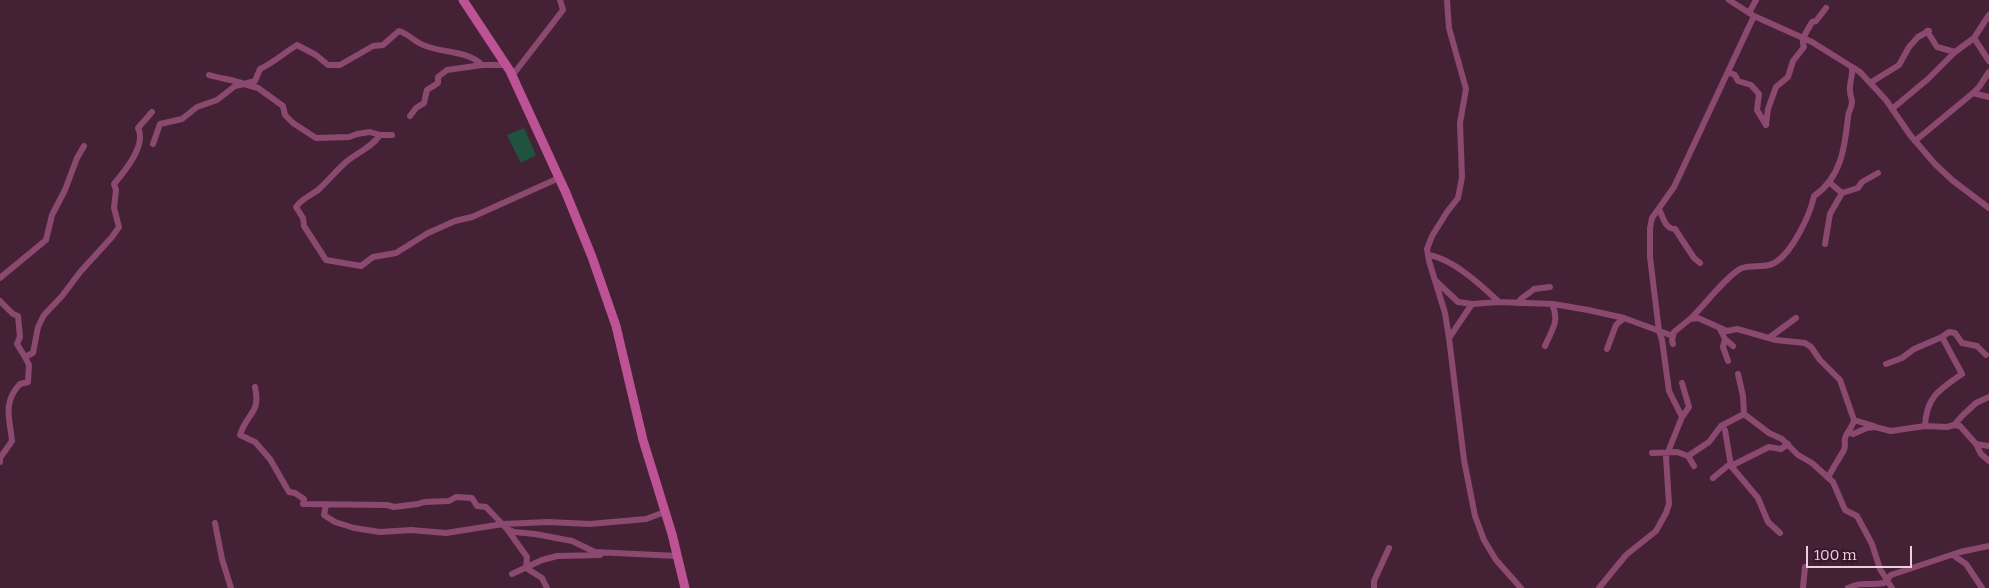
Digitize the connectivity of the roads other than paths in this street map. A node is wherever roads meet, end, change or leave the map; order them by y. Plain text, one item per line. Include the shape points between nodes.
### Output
1 (463, 0) edge
2 (560, 0) edge
3 (1447, 0) edge
4 (1728, 0) edge
5 (1756, 0) edge
6 (1826, 8) dead end
7 (1752, 15) junction
8 (1989, 15) edge
9 (1804, 38) junction
10 (1974, 38) junction
11 (1955, 52) junction
12 (1989, 61) edge
13 (482, 65) junction
14 (506, 65) junction
15 (1852, 68) junction
16 (1728, 72) junction
17 (1989, 72) edge
18 (209, 75) dead end
19 (512, 76) junction
20 (1870, 83) junction
21 (244, 84) junction
22 (1973, 93) junction
23 (1989, 97) edge
24 (1892, 109) junction
25 (410, 116) dead end
26 (160, 124) junction
27 (392, 135) dead end
28 (380, 136) junction
29 (1914, 140) junction
30 (153, 144) dead end
31 (84, 146) dead end
32 (1878, 173) dead end
33 (559, 178) junction
34 (1829, 182) junction
35 (1842, 193) junction
36 (1989, 208) edge
37 (1659, 209) junction
38 (1825, 244) dead end
39 (1428, 255) junction
40 (1700, 263) dead end
41 (0, 278) edge
42 (1435, 280) junction
43 (1550, 287) dead end
44 (0, 301) edge
45 (1499, 302) junction
46 (1518, 303) junction
47 (1472, 304) junction
48 (1552, 304) junction
49 (1624, 318) junction
50 (1796, 318) dead end
51 (1690, 319) junction
52 (1720, 329) junction
53 (1659, 331) junction
54 (1673, 336) junction
55 (1770, 337) junction
56 (1942, 337) junction
57 (1450, 338) junction
58 (1725, 340) junction
59 (1673, 344) dead end
60 (1545, 346) dead end
61 (1733, 346) dead end
62 (1607, 349) dead end
63 (1986, 355) dead end
64 (25, 357) junction
65 (1728, 360) dead end
66 (1886, 364) dead end
67 (1738, 374) dead end
68 (1682, 383) dead end
69 (255, 387) dead end
70 (1989, 397) edge
71 (1744, 414) junction
72 (1681, 415) junction
73 (1854, 420) junction
74 (1926, 426) junction
75 (1954, 426) junction
76 (1875, 427) junction
77 (1726, 430) dead end
78 (1848, 432) junction
79 (1788, 444) junction
80 (1976, 444) junction
81 (1989, 446) edge
82 (1669, 452) junction
83 (1652, 453) dead end
84 (1688, 456) junction
85 (0, 462) edge
86 (1989, 462) edge
87 (1731, 465) junction
88 (1694, 466) dead end
89 (1713, 478) dead end
90 (1828, 478) junction
91 (326, 505) junction
92 (665, 512) junction
93 (215, 523) dead end
94 (505, 526) junction
95 (1780, 533) dead end
96 (1989, 546) edge
97 (1389, 548) dead end
98 (619, 553) junction
99 (1953, 555) junction
100 (677, 556) junction
101 (1805, 567) dead end
102 (526, 568) junction
103 (512, 574) dead end
104 (1887, 580) junction
105 (1804, 587) edge
106 (231, 588) edge
107 (547, 588) edge
108 (685, 588) edge
109 (1374, 588) edge
110 (1521, 588) edge
111 (1599, 588) edge
112 (1848, 588) edge
113 (1892, 588) edge
114 (1982, 588) edge

1 - 14 street
2 - 19 street via 563,10
3 - 39 street via 1449,28 1466,89 1460,123 1462,187 1432,236
4 - 7 street
5 - 7 street
6 - 9 street via 1812,22
7 - 9 street
7 - 16 street
8 - 10 street
9 - 15 street
9 - 16 street via 1804,47 1793,61 1788,78 1776,87 1766,125 1757,110 1759,94 1751,85 1738,81
10 - 11 street
10 - 12 street
11 - 20 street via 1937,47 1928,31 1909,47 1899,65
11 - 24 street
13 - 14 street
13 - 21 street via 468,56 420,43 399,31 383,45 373,46 340,65 328,65 297,45 271,65 260,69 255,81
13 - 25 street via 446,70 427,90 424,104
14 - 19 street
15 - 20 street
15 - 34 street via 1852,102 1843,156
16 - 37 street via 1674,186
17 - 22 street
18 - 21 street
19 - 33 street
20 - 24 street
21 - 26 street via 235,86 218,100 197,107 182,119
21 - 28 street via 258,88 283,106 285,116 316,138 349,138 370,132
22 - 23 street
22 - 29 street
24 - 29 street
26 - 30 street
26 - 64 street via 153,117 152,110 138,128 140,142 129,166 114,184 114,208 119,227 44,315 33,353
27 - 28 street
28 - 33 street via 372,147 346,162 296,207 326,260 361,266 373,257 396,253 428,233
29 - 36 street via 1952,180
31 - 41 street via 52,215 46,240
32 - 35 street via 1858,188
33 - 92 street via 616,326 643,440
34 - 35 street
34 - 51 street via 1814,196 1797,235 1776,262 1743,268
35 - 38 street via 1830,214
37 - 40 street via 1666,224 1675,229
37 - 53 street via 1652,218 1649,245
39 - 42 street
39 - 45 street via 1436,256 1459,270
42 - 47 street via 1458,302
42 - 57 street
43 - 46 street via 1534,289 1522,296
44 - 64 street via 18,316 20,337 17,344
45 - 46 street
45 - 47 street
46 - 48 street
47 - 57 street
48 - 49 street
48 - 60 street via 1556,320
49 - 53 street
49 - 62 street via 1616,325
50 - 55 street
51 - 52 street via 1710,322
51 - 54 street
52 - 55 street via 1737,329
52 - 58 street
53 - 54 street
53 - 72 street via 1669,391
54 - 59 street
55 - 73 street via 1811,347 1840,380
56 - 63 street via 1949,332 1955,333 1962,343 1978,346
56 - 66 street
56 - 74 street via 1962,374 1943,387 1928,404
57 - 110 street via 1464,460 1475,516 1492,555
58 - 61 street
58 - 65 street via 1723,347
64 - 85 street via 29,365 28,382 20,384 9,400 7,414 12,441
67 - 71 street
68 - 72 street via 1687,400
69 - 91 street via 257,403 244,422 240,435 255,442 289,492 304,498 304,504
70 - 75 street via 1969,409
71 - 79 street
71 - 84 street via 1721,426 1709,442
72 - 82 street
73 - 76 street
73 - 78 street
74 - 75 street
74 - 76 street via 1891,432
75 - 80 street via 1960,426
76 - 78 street via 1853,434
77 - 87 street
78 - 90 street via 1840,460
79 - 87 street via 1781,449 1770,446
79 - 90 street
80 - 81 street
80 - 86 street
82 - 83 street
82 - 84 street
82 - 111 street via 1666,457 1669,504 1662,522 1651,536 1626,554
84 - 88 street
87 - 89 street
87 - 95 street via 1758,498 1768,522
90 - 104 street via 1833,482 1845,510 1857,516
91 - 94 street via 394,507 449,501 456,497 472,498 477,506 486,507
91 - 94 street via 324,515 335,522 380,532 446,533
92 - 94 street via 646,519 590,524 548,522
92 - 100 street
93 - 106 street
94 - 98 street via 514,532 572,542 594,552
94 - 102 street via 527,557
96 - 99 street
97 - 109 street
98 - 100 street
98 - 102 street via 557,556
99 - 104 street
99 - 114 street via 1966,564
100 - 108 street
101 - 105 street
102 - 103 street
102 - 107 street via 542,578
104 - 112 street via 1868,585 1858,583
104 - 113 street

